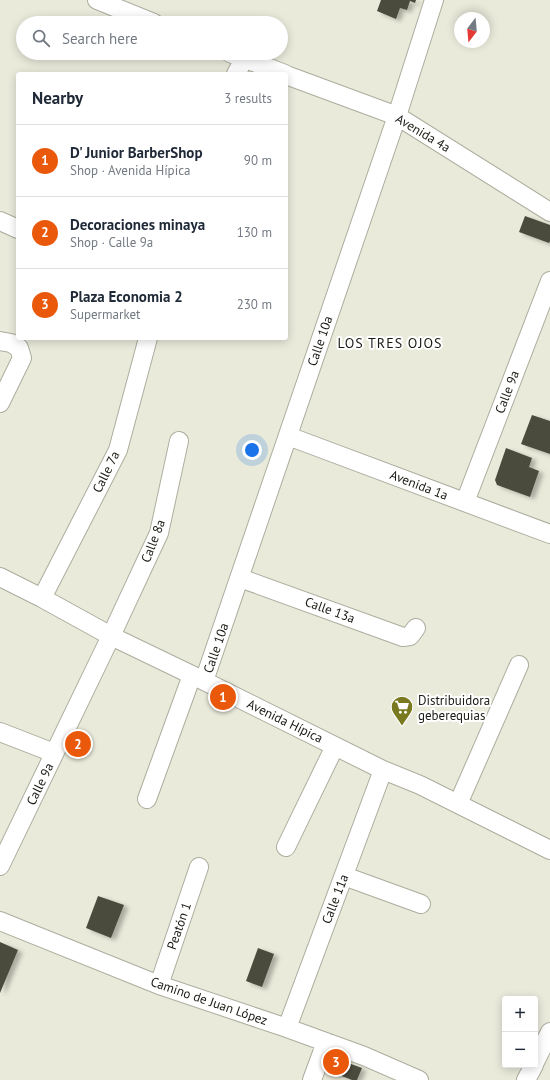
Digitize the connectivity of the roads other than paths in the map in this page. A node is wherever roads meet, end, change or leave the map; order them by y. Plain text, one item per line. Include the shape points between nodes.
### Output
1 (97, 0) edge
2 (434, 0) edge
3 (137, 16) edge
4 (237, 62) edge
5 (277, 72) edge
6 (288, 75) edge
7 (397, 116) junction
8 (550, 212) edge
9 (0, 222) edge
10 (16, 228) edge
11 (550, 281) edge
12 (147, 340) edge
13 (0, 341) edge
14 (0, 403) edge
15 (288, 436) junction
16 (179, 441) dead end
17 (465, 502) junction
18 (550, 534) edge
19 (0, 577) edge
20 (240, 578) junction
21 (42, 598) junction
22 (416, 628) dead end
23 (111, 636) junction
24 (519, 665) dead end
25 (198, 678) junction
26 (0, 732) edge
27 (336, 746) junction
28 (54, 754) junction
29 (384, 770) junction
30 (148, 799) dead end
31 (458, 804) junction
32 (286, 847) dead end
33 (550, 850) edge
34 (2, 855) edge
35 (199, 866) dead end
36 (344, 876) junction
37 (421, 904) dead end
38 (0, 921) edge
39 (158, 985) junction
40 (287, 1028) junction
41 (550, 1032) edge
42 (326, 1042) junction
43 (538, 1056) edge
44 (532, 1068) edge
45 (312, 1080) edge
46 (419, 1080) edge
47 (526, 1080) edge

1 - 3 street
2 - 7 street, Calle 10a
4 - 5 street, Avenida 4a
6 - 7 street, Avenida 4a
7 - 8 street, Avenida 4a
7 - 15 street, Calle 10a
9 - 10 street
11 - 17 street, Calle 9a
12 - 21 street, Calle 7a via 118,450
13 - 14 street via 12,343 19,348 22,358
15 - 17 street, Avenida 1a
15 - 20 street, Calle 10a
16 - 23 street, Calle 8a via 159,533
17 - 18 street, Avenida 1a
19 - 21 street, Avenida Hípica
20 - 22 street, Calle 13a via 403,637 410,636
20 - 25 street, Calle 10a
21 - 23 street, Avenida Hípica
23 - 25 street, Avenida Hípica
23 - 28 street, Calle 9a
24 - 31 street
25 - 27 street, Avenida Hípica
25 - 30 street, Calle 10a
26 - 28 street
27 - 29 street, Avenida Hípica
27 - 32 street
28 - 34 street, Calle 9a
29 - 31 street, Avenida Hípica
29 - 36 street, Calle 11a
31 - 33 street, Avenida Hípica
35 - 39 street, Peatón 1
36 - 37 street
36 - 40 street, Calle 11a
38 - 39 street, Camino de Juan López
39 - 40 street, Camino de Juan López
40 - 42 street, Camino de Juan López
41 - 43 street
42 - 45 street
42 - 46 street, Camino de Juan López
44 - 47 street

